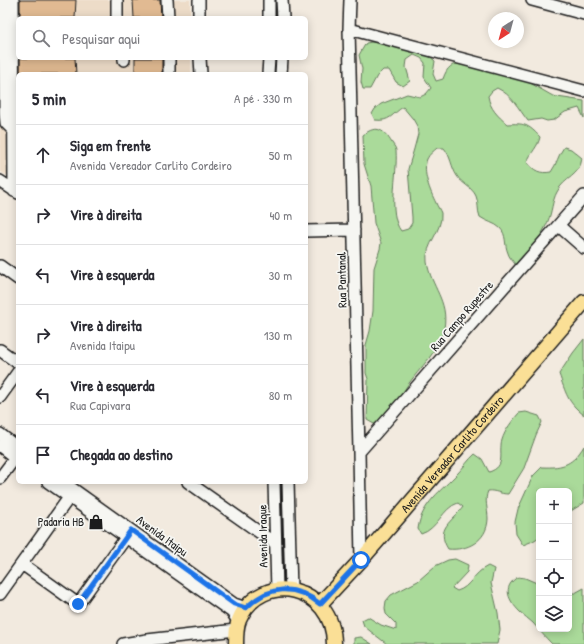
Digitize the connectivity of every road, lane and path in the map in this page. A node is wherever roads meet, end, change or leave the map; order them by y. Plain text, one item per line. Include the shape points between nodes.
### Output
1 (117, 0) edge
2 (124, 0) edge
3 (167, 0) edge
4 (199, 0) edge
5 (269, 0) edge
6 (282, 0) edge
7 (350, 0) edge
8 (532, 0) edge
9 (5, 1) edge
10 (559, 4) edge
11 (584, 14) edge
12 (117, 16) edge
13 (124, 16) edge
14 (168, 16) edge
15 (199, 16) edge
16 (269, 16) edge
17 (283, 16) edge
18 (5, 23) edge
19 (349, 29) junction
20 (2, 40) edge
21 (6, 59) edge
22 (169, 60) edge
23 (200, 60) edge
24 (269, 60) edge
25 (282, 60) edge
26 (169, 72) edge
27 (201, 72) edge
28 (268, 72) edge
29 (281, 72) edge
30 (2, 75) edge
31 (584, 91) edge
32 (6, 94) edge
33 (2, 112) edge
34 (8, 129) edge
35 (16, 172) edge
36 (0, 181) edge
37 (16, 192) edge
38 (584, 196) edge
39 (559, 226) junction
40 (354, 230) junction
41 (308, 231) edge
42 (584, 248) edge
43 (0, 266) edge
44 (16, 278) edge
45 (584, 302) edge
46 (0, 350) edge
47 (16, 362) edge
48 (16, 375) edge
49 (0, 397) edge
50 (0, 434) edge
51 (0, 446) edge
52 (359, 452) junction
53 (16, 454) edge
54 (16, 454) edge
55 (16, 456) edge
56 (0, 478) edge
57 (52, 484) edge
58 (65, 484) edge
59 (191, 484) edge
60 (274, 484) edge
61 (288, 484) edge
62 (72, 493) junction
63 (129, 534) junction
64 (276, 544) junction
65 (361, 560) junction
66 (22, 564) junction
67 (277, 590) junction
68 (291, 590) junction
69 (0, 594) edge
70 (320, 604) junction
71 (246, 608) junction
72 (237, 625) junction
73 (122, 644) edge
74 (236, 644) edge
75 (334, 644) edge

1 - 12 street
2 - 13 street
3 - 14 street
4 - 15 street
5 - 16 street
6 - 17 street
7 - 19 street, Rua Pantanal
8 - 10 street
9 - 18 street
10 - 11 street
18 - 20 street
18 - 21 street
19 - 31 street
19 - 40 street, Rua Pantanal
20 - 21 street
21 - 30 street
21 - 32 street
22 - 26 street
23 - 27 street
24 - 28 street
25 - 29 street
30 - 32 street
32 - 33 street
32 - 34 street
33 - 34 street
34 - 35 street
35 - 37 street
36 - 37 street
38 - 39 street, Rua Campo Rupestre
39 - 42 street
39 - 52 street, Rua Campo Rupestre
40 - 41 street
40 - 52 street, Rua Pantanal
43 - 44 street
45 - 65 main road, Avenida Vereador Carlito Cordeiro
46 - 47 street
48 - 49 street
50 - 53 street
51 - 54 street
52 - 65 street, Rua Pantanal
55 - 56 street
57 - 62 street, Avenida Itaipu
58 - 62 street, Avenida Itaipu
59 - 64 street
60 - 64 street, Avenida Iraque
61 - 68 street
62 - 63 street, Avenida Itaipu
62 - 66 street
63 - 66 street via 78,604
63 - 71 street, Avenida Itaipu via 234,604
63 - 72 street, Avenida Itaipu via 232,612
64 - 67 street, Avenida Iraque
65 - 70 main road, Avenida Vereador Carlito Cordeiro
66 - 69 street
67 - 68 main road
67 - 71 main road via 254,600
68 - 70 main road via 306,595
70 - 75 main road via 331,622
71 - 72 main road
72 - 73 street
72 - 74 main road

